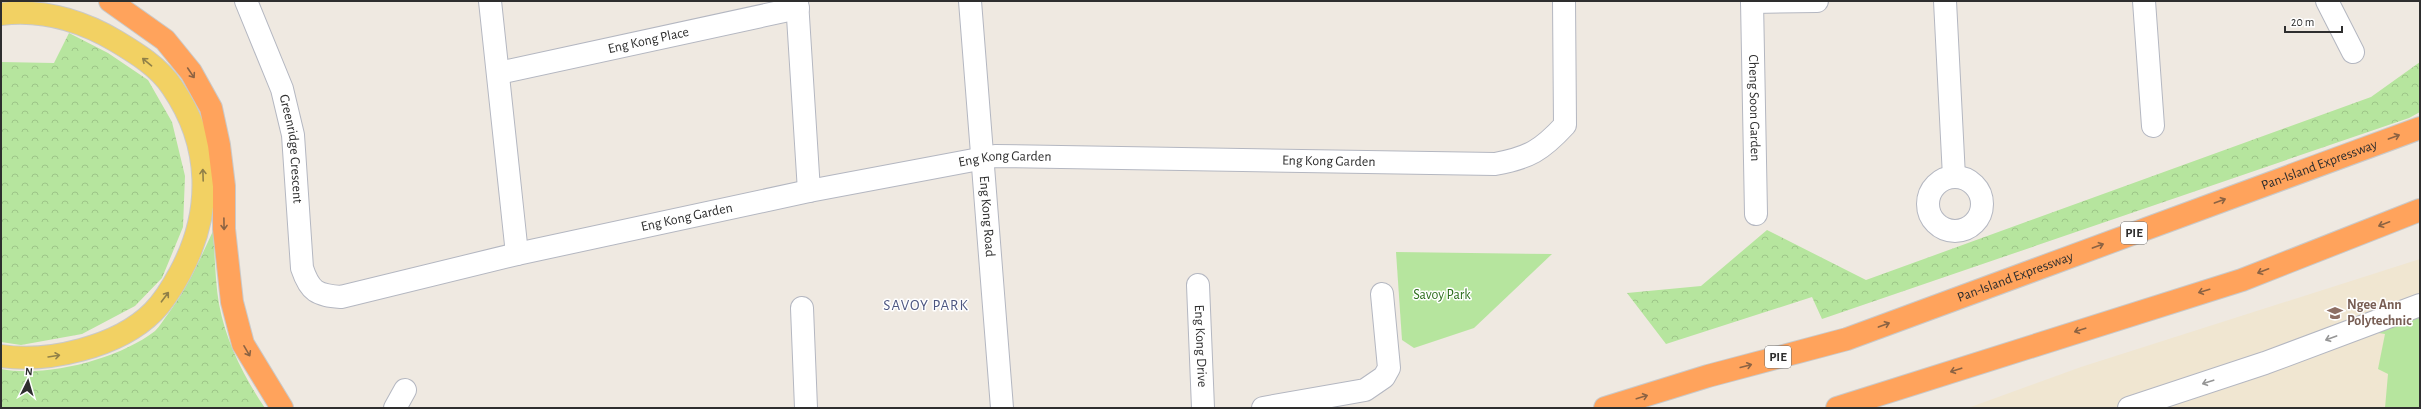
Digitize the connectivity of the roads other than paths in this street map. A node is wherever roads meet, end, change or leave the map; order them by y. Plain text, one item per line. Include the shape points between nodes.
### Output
1 (110, 1) edge
2 (246, 1) edge
3 (490, 1) edge
4 (970, 1) edge
5 (1564, 1) edge
6 (1752, 1) edge
7 (1817, 1) edge
8 (1945, 1) edge
9 (2144, 1) edge
10 (2328, 1) edge
11 (798, 5) edge
12 (1, 14) edge
13 (2353, 52) dead end
14 (499, 73) junction
15 (2153, 126) dead end
16 (2420, 128) edge
17 (982, 158) junction
18 (1954, 177) dead end
19 (809, 191) junction
20 (2420, 210) edge
21 (1756, 214) dead end
22 (516, 254) junction
23 (1198, 285) dead end
24 (1382, 294) dead end
25 (323, 295) joint
26 (2420, 305) edge
27 (802, 308) dead end
28 (1, 356) edge
29 (282, 408) edge
30 (806, 408) edge
31 (1002, 408) edge
32 (1203, 408) edge
33 (1263, 408) edge
34 (1605, 408) edge
35 (1838, 408) edge
36 (2129, 408) edge

1 -> 29 highway via 165,40 191,72 211,108 224,186 224,228 232,302 243,344
2 - 25 street, Greenridge Crescent via 282,89 293,135 302,268 308,286
3 - 14 street
4 - 17 street, Eng Kong Road
5 - 17 street, Eng Kong Garden via 1565,124 1548,142 1522,159 1495,164 995,156
6 - 7 street, Cheng Soon Garden
6 - 21 street, Cheng Soon Garden
8 - 18 street
9 - 15 street
10 - 13 street
11 - 14 street, Eng Kong Place
11 - 19 street, Eng Kong Place
28 -> 12 main road via 54,356 108,341 133,328 153,312 173,287 198,231 204,201 203,169 188,115 172,86 147,61 94,28 66,19 36,14
14 - 22 street
34 -> 16 highway, Pan-Island Expressway / PIE via 1708,376 1847,338
17 - 19 street, Eng Kong Garden
17 - 31 street, Eng Kong Road
19 - 22 street, Eng Kong Garden
20 -> 35 highway via 2242,280
22 - 25 street, Eng Kong Garden via 341,297
23 - 32 street, Eng Kong Drive
24 - 33 street via 1389,368 1384,377 1365,390
26 -> 36 street via 2265,363
27 - 30 street

